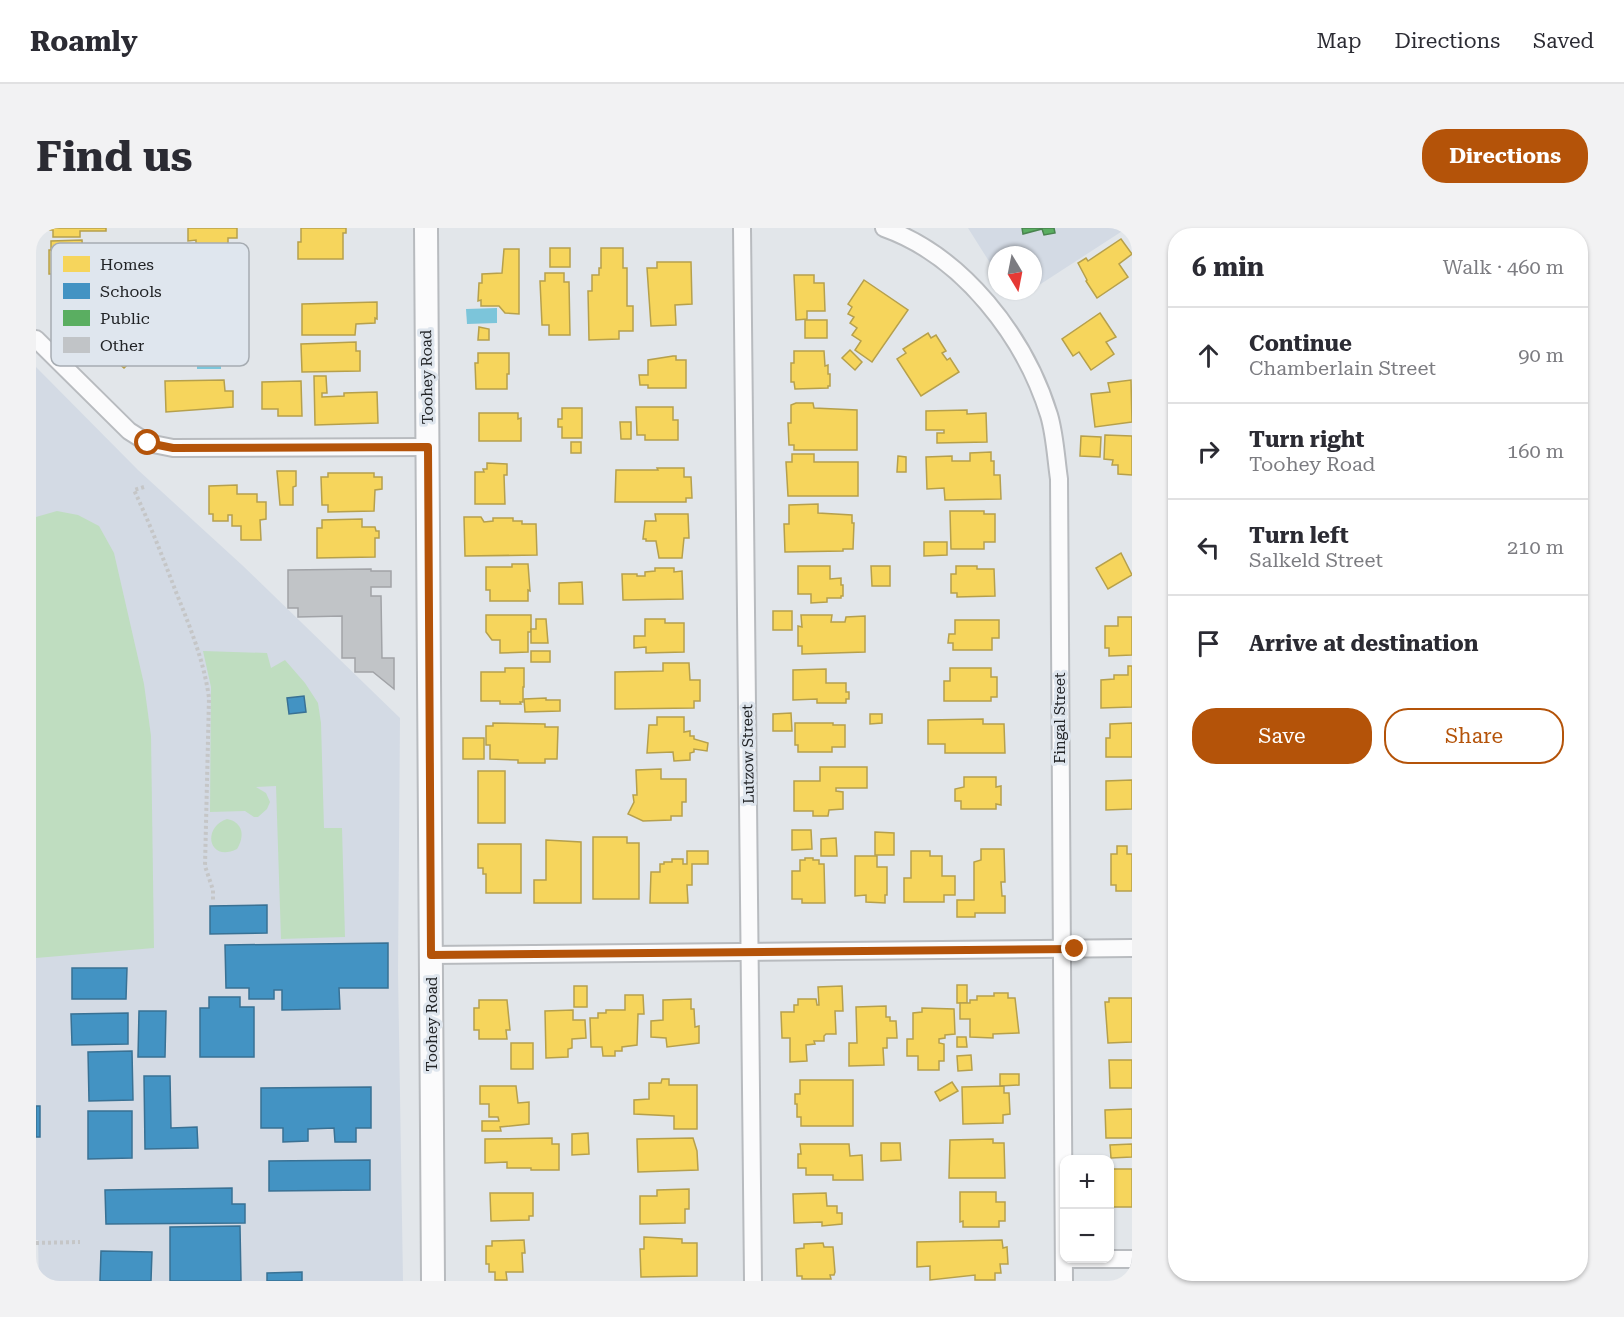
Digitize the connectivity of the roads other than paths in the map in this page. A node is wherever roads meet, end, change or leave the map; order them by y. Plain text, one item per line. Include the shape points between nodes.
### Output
1 (426, 228) edge
2 (742, 228) edge
3 (884, 228) edge
4 (36, 339) edge
5 (51, 354) edge
6 (63, 366) edge
7 (428, 447) junction
8 (1132, 948) edge
9 (1062, 949) junction
10 (750, 952) junction
11 (431, 955) junction
12 (1064, 1209) edge
13 (1114, 1258) edge
14 (1132, 1258) edge
15 (1064, 1263) edge
16 (432, 1281) edge
17 (753, 1281) edge
18 (1064, 1281) edge

1 - 7 main road, Toohey Road
2 - 10 street, Lutzow Street
3 - 9 street, Fingal Street via 904,235 948,264 993,309 1027,359 1049,417 1059,479
4 - 5 street
6 - 7 street via 129,431 148,443 173,448
7 - 11 main road, Toohey Road
8 - 9 street
9 - 10 street
9 - 12 street, Fingal Street
10 - 11 street
10 - 17 street, Lutzow Street
11 - 16 main road, Toohey Road
13 - 14 street
15 - 18 street, Fingal Street

